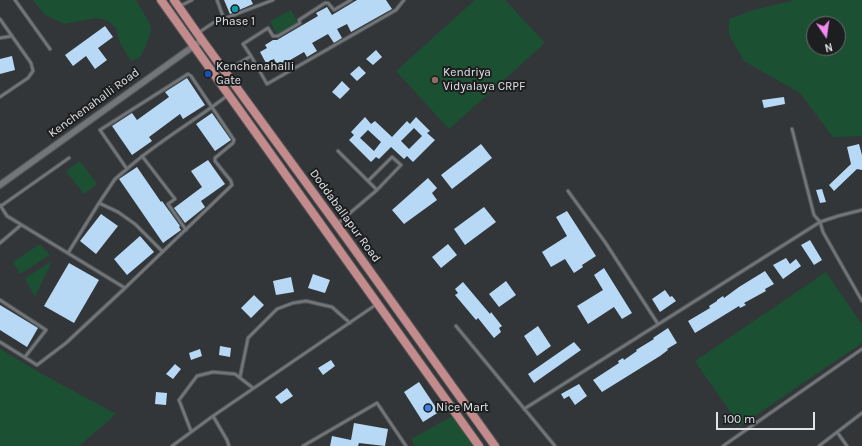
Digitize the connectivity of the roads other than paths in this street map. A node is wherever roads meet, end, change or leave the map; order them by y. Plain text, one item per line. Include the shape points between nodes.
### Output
1 (15, 0) edge
2 (161, 0) edge
3 (192, 0) edge
4 (217, 0) edge
5 (273, 0) edge
6 (351, 0) edge
7 (404, 0) edge
8 (177, 3) edge
9 (224, 18) junction
10 (0, 19) edge
11 (12, 36) junction
12 (200, 37) junction
13 (0, 38) edge
14 (194, 46) junction
15 (50, 49) dead end
16 (251, 56) junction
17 (225, 71) junction
18 (229, 94) junction
19 (0, 97) edge
20 (212, 108) junction
21 (792, 129) dead end
22 (338, 151) dead end
23 (142, 156) junction
24 (69, 158) dead end
25 (127, 170) junction
26 (368, 181) junction
27 (0, 185) edge
28 (377, 190) junction
29 (568, 191) dead end
30 (99, 203) junction
31 (0, 206) edge
32 (862, 210) edge
33 (820, 222) junction
34 (21, 225) junction
35 (336, 225) junction
36 (186, 230) junction
37 (0, 243) edge
38 (162, 251) junction
39 (68, 253) junction
40 (125, 288) junction
41 (0, 300) edge
42 (862, 301) edge
43 (378, 304) junction
44 (350, 323) junction
45 (658, 324) junction
46 (456, 326) dead end
47 (0, 342) edge
48 (862, 350) edge
49 (25, 357) junction
50 (240, 377) junction
51 (253, 388) junction
52 (524, 409) junction
53 (862, 413) edge
54 (213, 416) junction
55 (192, 431) junction
56 (837, 432) junction
57 (172, 446) edge
58 (229, 446) edge
59 (303, 446) edge
60 (406, 446) edge
61 (480, 446) edge
62 (495, 446) edge
63 (555, 446) edge
64 (723, 446) edge
65 (819, 446) edge
66 (847, 446) edge

1 - 15 lane
2 - 14 main road, Doddaballapur Road
3 - 8 lane
4 - 9 lane
5 - 9 lane
6 - 16 lane via 334,10 325,4 278,36 273,36 268,28 243,44
7 - 16 lane via 396,10 267,84
8 - 12 main road, Doddaballapur Road
9 - 12 lane via 213,23
10 - 11 lane
11 - 13 lane
11 - 19 lane via 31,63 32,71 28,78
12 - 14 street, Kenchenahalli Road
12 - 17 main road, Doddaballapur Road
14 - 18 main road, Doddaballapur Road
14 - 27 street, Kenchenahalli Road
16 - 17 lane
17 - 35 main road, Doddaballapur Road
18 - 20 lane
18 - 43 main road, Doddaballapur Road
20 - 23 lane
20 - 25 lane via 188,74 100,130
20 - 36 lane via 234,140 215,158 232,185
21 - 33 lane via 814,215
22 - 26 lane
23 - 25 lane
23 - 36 lane via 175,199 168,204
24 - 31 lane
25 - 30 lane via 115,179
26 - 28 lane
26 - 28 lane via 392,157 397,161 401,165
28 - 35 lane
29 - 45 lane via 605,242
30 - 38 lane via 135,224
30 - 39 lane
31 - 34 lane via 7,216
32 - 33 lane
33 - 42 lane via 823,232
33 - 45 lane
34 - 37 lane
34 - 39 lane
35 - 62 main road, Doddaballapur Road
36 - 38 lane
38 - 40 lane
39 - 40 lane
40 - 49 lane via 66,343 37,365
41 - 49 lane via 46,330
43 - 44 lane
43 - 61 main road, Doddaballapur Road
44 - 50 lane via 332,307 306,301 277,309 248,338
44 - 51 lane
45 - 52 lane
46 - 52 lane
47 - 49 lane
48 - 64 lane
50 - 51 lane
50 - 55 lane via 235,374 213,372 197,376 179,400
51 - 54 lane
52 - 63 lane
53 - 56 lane
54 - 55 lane
54 - 58 lane
55 - 57 lane
56 - 65 lane
56 - 66 lane
59 - 60 lane via 377,403

